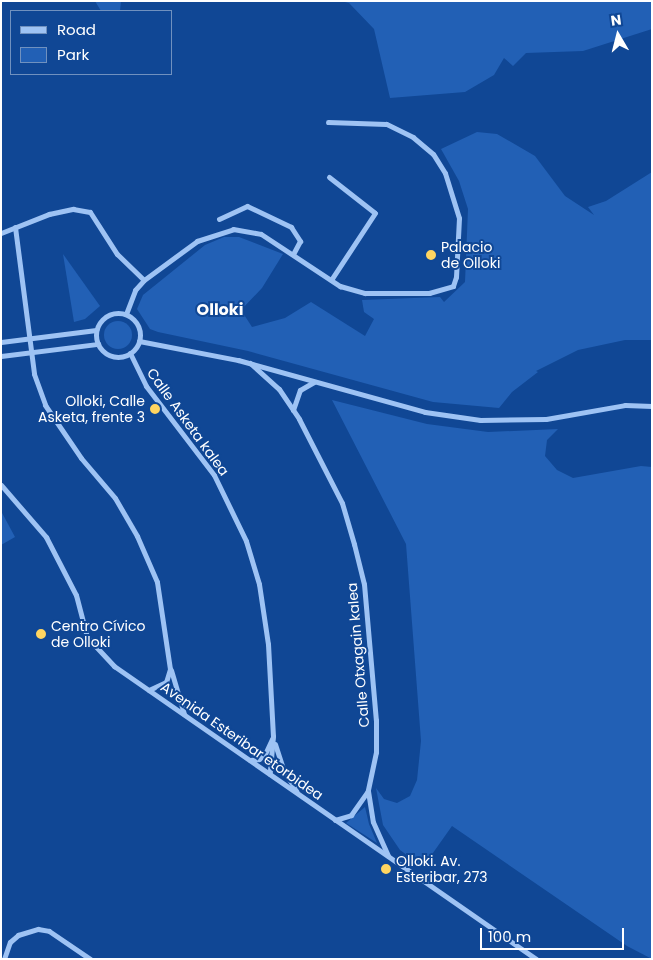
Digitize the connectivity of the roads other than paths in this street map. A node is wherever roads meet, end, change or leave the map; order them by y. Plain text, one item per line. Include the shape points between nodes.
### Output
1 (328, 122) dead end
2 (329, 178) dead end
3 (219, 219) dead end
4 (15, 227) junction
5 (1, 233) edge
6 (292, 254) junction
7 (144, 280) junction
8 (330, 280) junction
9 (126, 314) junction
10 (96, 330) junction
11 (30, 338) junction
12 (139, 341) junction
13 (1, 342) edge
14 (98, 344) junction
15 (32, 352) junction
16 (130, 353) junction
17 (1, 356) edge
18 (250, 363) junction
19 (315, 382) junction
20 (652, 406) edge
21 (293, 410) junction
22 (1, 484) edge
23 (170, 669) junction
24 (149, 690) junction
25 (184, 715) junction
26 (273, 736) junction
27 (250, 760) junction
28 (270, 774) junction
29 (368, 791) junction
30 (297, 793) junction
31 (335, 820) junction
32 (388, 856) junction
33 (4, 959) edge
34 (90, 959) edge
35 (536, 959) edge

1 - 8 street via 386,124 413,137 433,154 445,173 459,218 456,277 453,286 446,291 365,293
2 - 8 street via 375,213
3 - 6 street via 248,206 291,227 300,241
4 - 5 street
4 - 7 street via 73,209 90,212 117,254
4 - 11 street
6 - 7 street via 262,234 233,229 197,241
6 - 8 street
7 - 9 street via 135,290
9 - 10 street via 111,314
9 - 12 street via 139,328
10 - 11 street
10 - 14 street
11 - 13 street
11 - 15 street
12 - 16 street
12 - 18 street
14 - 15 street
14 - 16 street via 108,355 123,357
15 - 17 street
15 - 23 street via 34,374 45,405 81,458 115,498 137,536 157,582
16 - 26 street, Calle Asketa kalea via 146,386 214,475 246,541 266,620
18 - 19 street
18 - 21 street, Calle Otxagain kalea via 279,389
19 - 20 street via 425,412 480,420 546,419 625,405
19 - 21 street via 300,390
21 - 29 street, Calle Otxagain kalea via 321,457 342,503 364,584 376,720 376,752
22 - 24 street, Avenida Esteribar etorbidea via 46,537 76,595 87,637 114,666
23 - 24 street via 166,682
23 - 25 street
24 - 25 street, Avenida Esteribar etorbidea
25 - 27 street, Avenida Esteribar etorbidea
26 - 27 street via 265,754
26 - 28 street, Calle Asketa kalea
26 - 30 street, Calle Asketa kalea via 283,769
27 - 28 street, Avenida Esteribar etorbidea
28 - 30 street, Avenida Esteribar etorbidea
29 - 31 street, Calle Otxagain kalea via 351,815
29 - 32 street, Calle Otxagain kalea via 373,822
30 - 31 street, Avenida Esteribar etorbidea
31 - 32 street, Avenida Esteribar etorbidea
32 - 35 street, Avenida Esteribar etorbidea
33 - 34 street via 10,942 18,935 38,929 49,931

